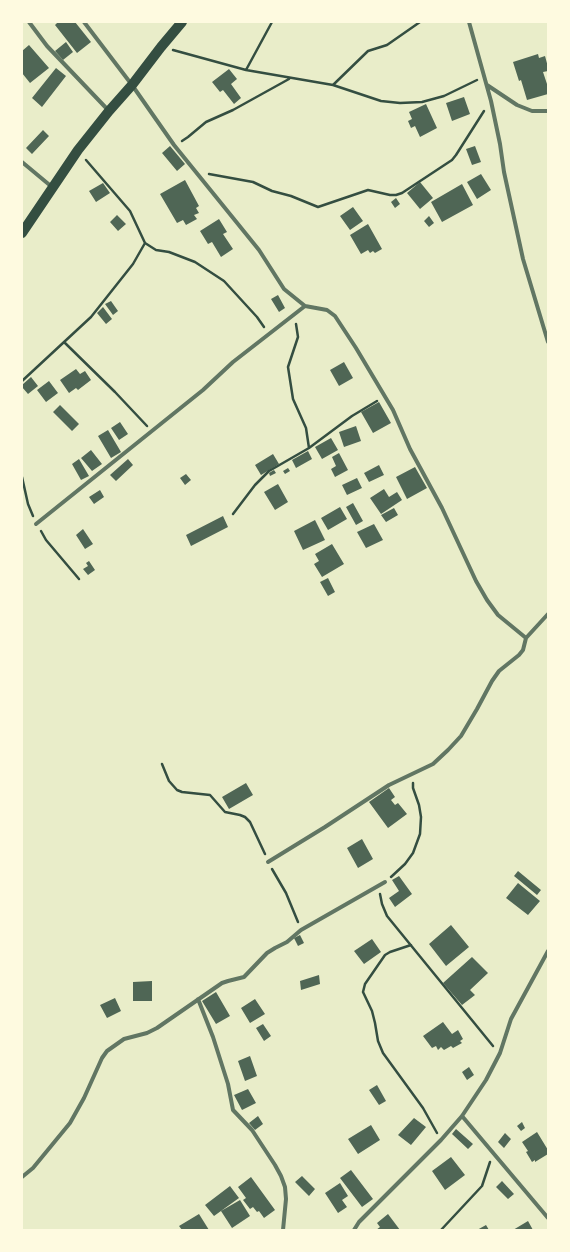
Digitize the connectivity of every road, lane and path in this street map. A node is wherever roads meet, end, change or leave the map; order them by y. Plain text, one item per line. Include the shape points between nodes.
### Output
1 (29, 22) edge
2 (84, 22) edge
3 (182, 22) edge
4 (272, 22) edge
5 (420, 22) edge
6 (468, 22) edge
7 (161, 47) junction
8 (246, 70) junction
9 (484, 76) junction
10 (290, 78) junction
11 (132, 85) junction
12 (333, 85) junction
13 (487, 85) junction
14 (491, 101) junction
15 (109, 111) junction
16 (548, 111) edge
17 (174, 145) junction
18 (78, 150) junction
19 (22, 162) edge
20 (195, 170) junction
21 (53, 188) junction
22 (22, 233) edge
23 (145, 243) junction
24 (306, 306) junction
25 (295, 314) junction
26 (269, 334) junction
27 (64, 342) junction
28 (548, 342) edge
29 (22, 380) edge
30 (385, 396) junction
31 (151, 430) junction
32 (309, 448) junction
33 (233, 514) dead end
34 (36, 524) dead end
35 (548, 614) edge
36 (526, 638) junction
37 (162, 764) dead end
38 (422, 770) junction
39 (268, 862) junction
40 (384, 882) junction
41 (301, 930) junction
42 (411, 944) junction
43 (548, 951) edge
44 (198, 999) junction
45 (500, 1053) junction
46 (462, 1116) junction
47 (442, 1140) junction
48 (493, 1152) junction
49 (22, 1177) edge
50 (548, 1218) edge
51 (283, 1230) edge
52 (354, 1230) edge
53 (441, 1230) edge

1 - 15 street via 47,46
2 - 11 street
3 - 7 main road
4 - 8 path
5 - 12 path via 386,45 368,51
6 - 9 street
7 - 8 path
7 - 11 main road
8 - 10 path
9 - 12 path via 444,96 422,102 380,101
9 - 13 street
10 - 12 path
10 - 17 path via 206,122
11 - 15 main road
11 - 17 street
13 - 14 street
13 - 16 street via 517,105 532,111
14 - 20 path via 452,160 396,195 368,190 318,207 253,182
14 - 28 street via 523,259
15 - 18 main road
17 - 20 street
18 - 21 main road
18 - 23 path via 130,211
19 - 21 street
20 - 24 street via 259,250 284,288
21 - 22 main road
23 - 26 path via 156,250 195,262 224,281
23 - 27 path via 133,264 91,317
24 - 25 street
24 - 30 street via 327,310 335,316
25 - 26 street
25 - 32 path via 298,337 288,367 293,399 306,428
26 - 31 street
27 - 29 path
27 - 31 path
30 - 32 path via 352,416
30 - 36 street via 487,600 498,615
31 - 34 street
32 - 33 path via 269,471 254,485
35 - 36 street
36 - 38 street via 523,650 499,671 492,681 461,736 433,764
37 - 39 path via 169,781 178,790 210,795 225,812 245,817 250,822
38 - 39 street via 389,785
38 - 40 path via 412,785 421,817 420,834 413,853 405,864
39 - 41 path via 286,893
40 - 41 street
40 - 42 path via 380,893 387,916
41 - 44 street via 287,942 267,953 244,977 228,981
42 - 45 path
42 - 47 path via 385,955 365,984 363,992 372,1011 382,1053 423,1108
43 - 45 street via 510,1019
44 - 49 street via 157,1028 124,1039 107,1051 70,1123 33,1168
44 - 51 street via 228,1084 233,1110 252,1130 281,1176 286,1199
45 - 46 street
46 - 47 street
46 - 48 street
47 - 52 street via 359,1222
48 - 50 street
48 - 53 path via 482,1186

